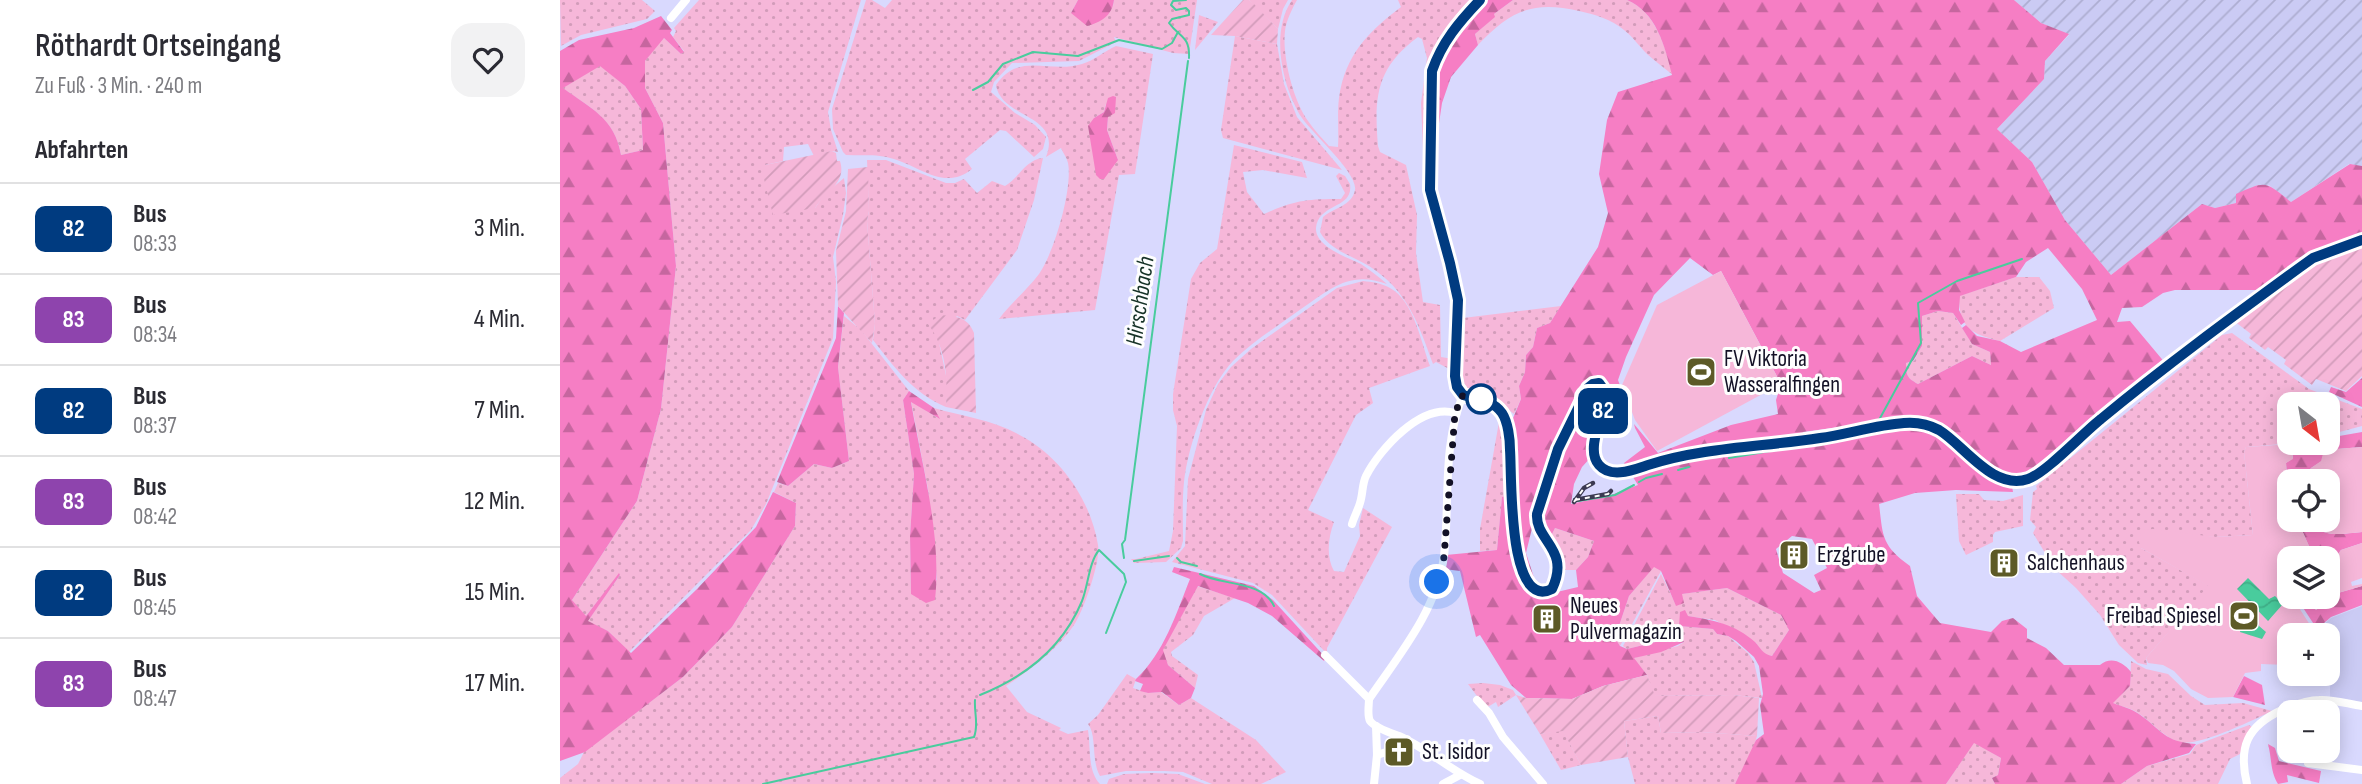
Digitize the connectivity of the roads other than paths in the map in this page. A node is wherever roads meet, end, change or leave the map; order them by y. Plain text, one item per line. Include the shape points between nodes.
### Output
1 (686, 0) edge
2 (1480, 0) edge
3 (671, 18) dead end
4 (2362, 240) edge
5 (1463, 395) junction
6 (1455, 413) junction
7 (1352, 524) dead end
8 (1325, 654) dead end
9 (1369, 699) junction
10 (1477, 700) dead end
11 (2362, 706) edge
12 (1376, 726) junction
13 (1406, 740) junction
14 (1377, 755) junction
15 (2315, 763) edge
16 (2362, 770) edge
17 (1461, 775) junction
18 (1374, 784) edge
19 (1443, 784) edge
20 (1480, 784) edge
21 (1542, 784) edge
22 (2247, 784) edge

1 - 3 street
2 - 5 street via 1451,33 1432,71 1430,190 1458,300 1455,376
4 - 5 street via 2313,258 2176,360 2040,472 2020,481 1996,476 1940,431 1917,422 1676,456 1635,470 1611,472 1600,467 1594,453 1607,394 1599,383 1593,384 1558,449 1537,514 1536,523 1556,554 1556,581 1546,592 1529,585 1519,553 1512,516 1510,449 1502,412 1493,404
5 - 6 street
6 - 7 street via 1442,411 1402,429 1365,479
6 - 9 street via 1444,557 1437,582 1413,637
8 - 9 street
9 - 12 street via 1370,720
10 - 21 street
11 - 22 street via 2322,699 2288,707 2259,724 2243,755
12 - 13 street
12 - 14 street
13 - 14 street via 1405,746
13 - 17 street
14 - 18 street
15 - 16 street
17 - 19 street
17 - 20 street

